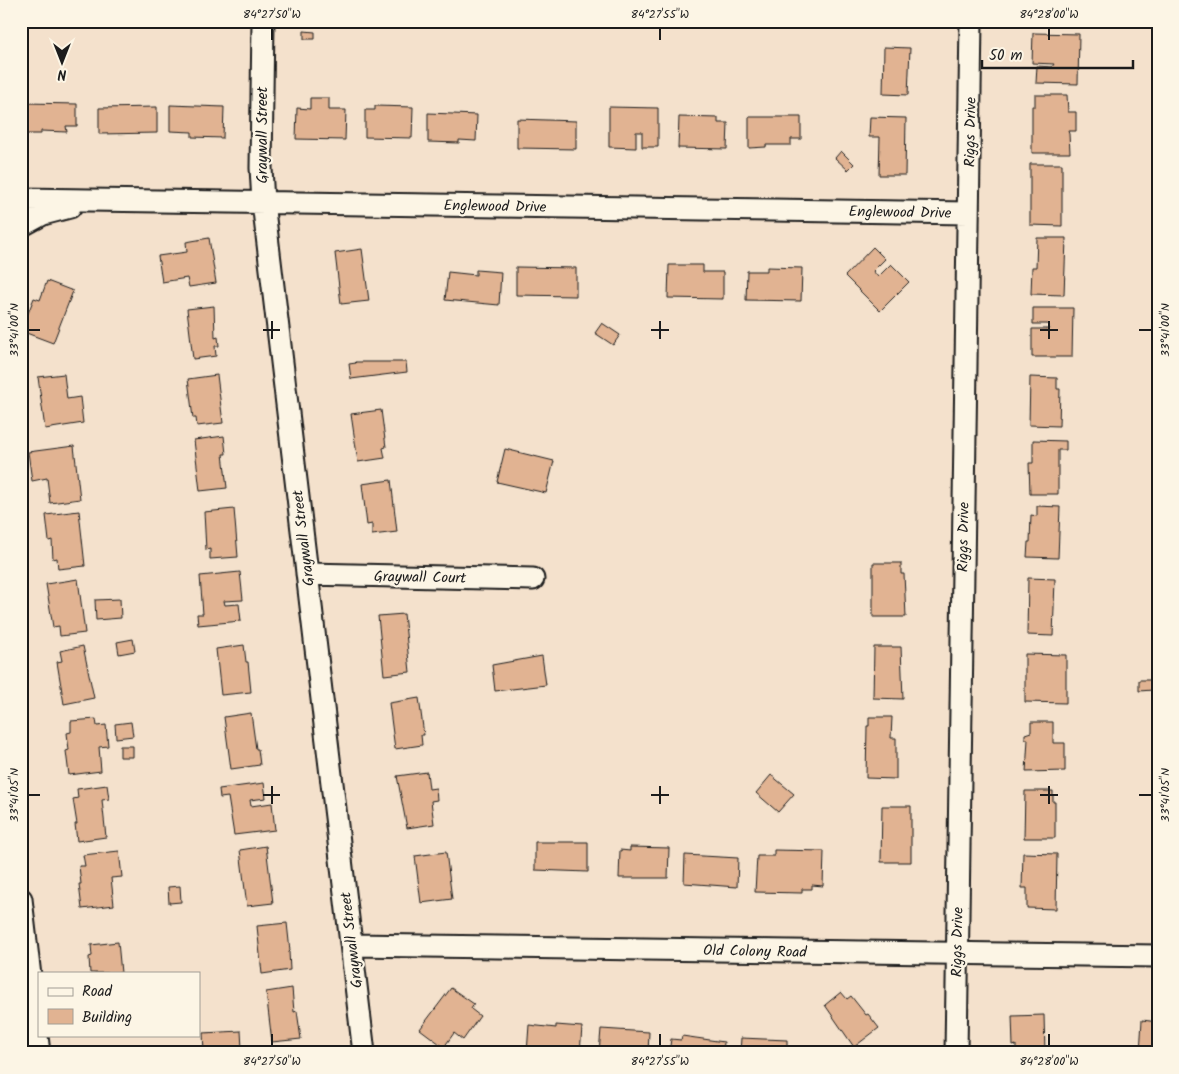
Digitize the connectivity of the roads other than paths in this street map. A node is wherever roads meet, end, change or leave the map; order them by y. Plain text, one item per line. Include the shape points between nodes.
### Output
1 (263, 21) edge
2 (971, 21) edge
3 (21, 199) edge
4 (158, 200) junction
5 (263, 202) junction
6 (968, 213) junction
7 (21, 226) edge
8 (308, 574) junction
9 (533, 579) dead end
10 (21, 899) edge
11 (352, 946) junction
12 (957, 954) junction
13 (1158, 956) edge
14 (27, 992) edge
15 (39, 1053) edge
16 (364, 1053) edge
17 (956, 1053) edge

1 - 5 street, Graywall Street
2 - 6 street, Riggs Drive
3 - 4 street, Englewood Drive
4 - 5 street, Englewood Drive
4 - 7 street via 70,207 42,214
5 - 6 street, Englewood Drive
5 - 8 street, Graywall Street
6 - 12 street, Riggs Drive
8 - 9 street, Graywall Court
8 - 11 street, Graywall Street
10 - 14 street
11 - 12 street, Old Colony Road
11 - 16 street, Graywall Street
12 - 13 street, Old Colony Road
12 - 17 street, Riggs Drive
14 - 15 street

